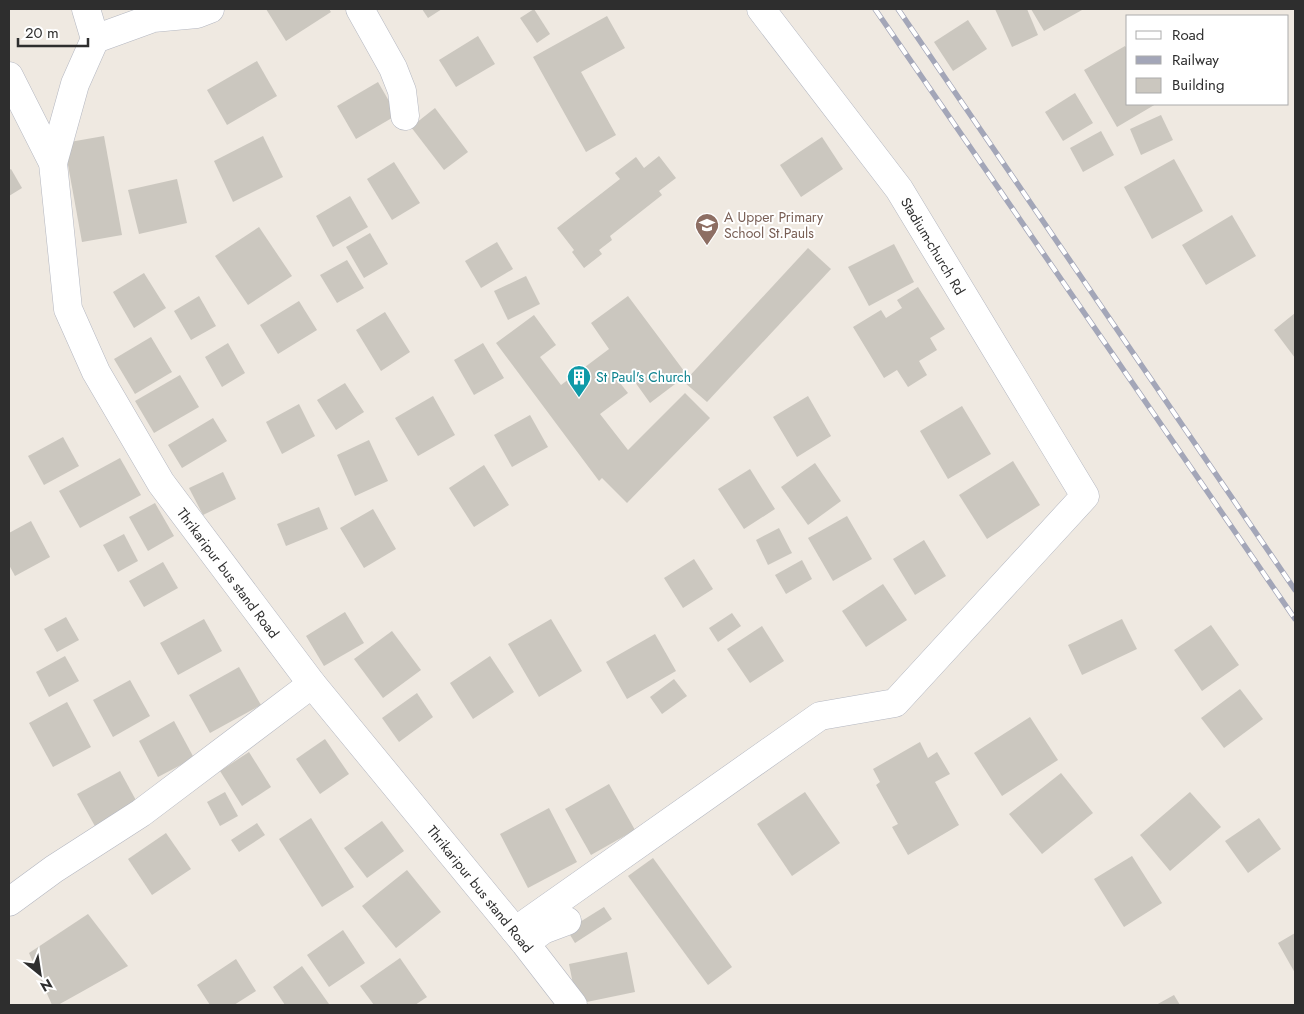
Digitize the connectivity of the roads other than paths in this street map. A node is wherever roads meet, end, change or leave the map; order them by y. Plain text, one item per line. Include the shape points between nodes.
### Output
1 (86, 9) edge
2 (210, 9) edge
3 (360, 9) edge
4 (761, 9) edge
5 (95, 39) junction
6 (9, 76) edge
7 (405, 116) dead end
8 (54, 163) junction
9 (312, 684) junction
10 (9, 902) edge
11 (567, 921) dead end
12 (520, 937) junction
13 (573, 1005) edge

1 - 5 street
2 - 5 street via 197,14 153,18
3 - 7 street via 393,68 402,91
4 - 12 street, Stadium-church Rd via 899,189 1085,496 895,703 820,716
5 - 8 street via 75,84
6 - 8 street, Thrikaripur bus stand Road
8 - 9 street, Thrikaripur bus stand Road via 68,309 96,372 160,483
9 - 10 street via 141,812 54,868
9 - 12 street, Thrikaripur bus stand Road
11 - 12 street
12 - 13 street, Thrikaripur bus stand Road

